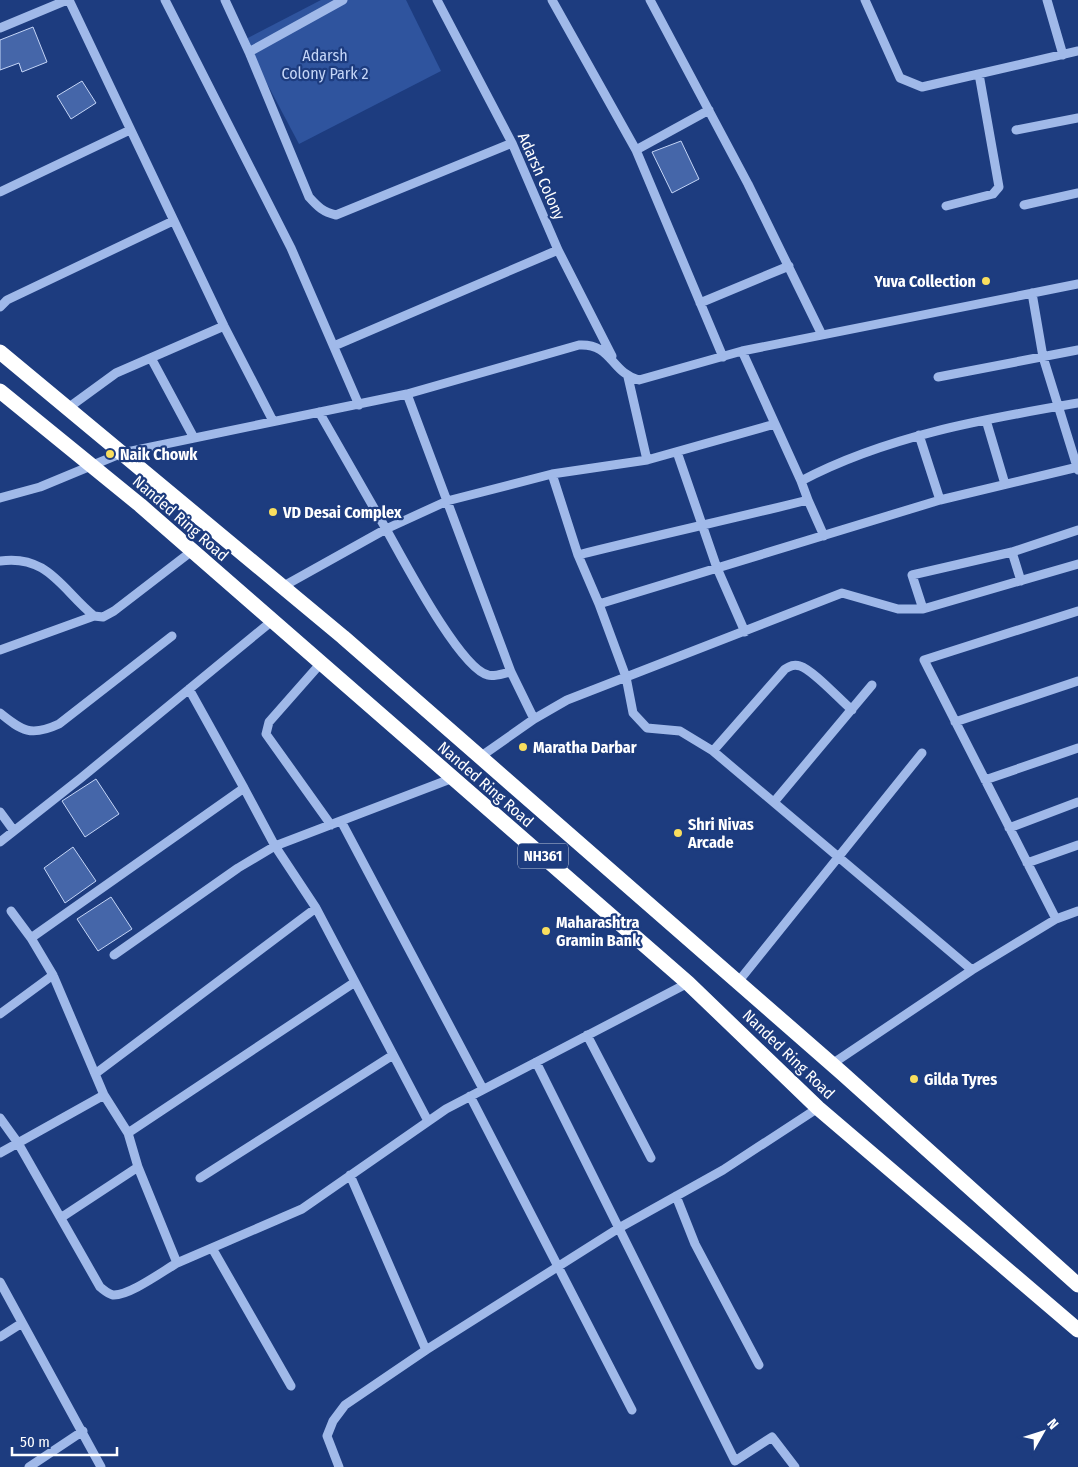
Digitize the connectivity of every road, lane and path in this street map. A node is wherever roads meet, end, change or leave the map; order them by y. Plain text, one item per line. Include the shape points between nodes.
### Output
1 (68, 0) edge
2 (165, 0) edge
3 (225, 0) edge
4 (343, 0) edge
5 (437, 0) edge
6 (552, 0) edge
7 (650, 0) edge
8 (865, 0) edge
9 (1047, 0) edge
10 (0, 28) edge
11 (1078, 51) edge
12 (249, 52) junction
13 (1063, 55) junction
14 (979, 74) junction
15 (709, 110) junction
16 (1078, 118) edge
17 (130, 130) junction
18 (1016, 130) dead end
19 (512, 143) junction
20 (636, 150) junction
21 (0, 192) edge
22 (1078, 193) edge
23 (1024, 205) dead end
24 (946, 206) dead end
25 (173, 220) junction
26 (558, 250) junction
27 (788, 266) junction
28 (1078, 284) edge
29 (1032, 293) junction
30 (700, 303) junction
31 (0, 308) edge
32 (224, 326) junction
33 (822, 334) junction
34 (334, 346) junction
35 (1078, 350) edge
36 (742, 351) junction
37 (0, 352) edge
38 (723, 357) junction
39 (1043, 357) junction
40 (151, 358) junction
41 (617, 366) junction
42 (628, 377) junction
43 (938, 377) dead end
44 (0, 391) edge
45 (407, 394) junction
46 (1078, 403) edge
47 (359, 405) junction
48 (1056, 406) junction
49 (68, 408) junction
50 (319, 412) junction
51 (986, 420) junction
52 (273, 421) junction
53 (775, 424) junction
54 (919, 435) junction
55 (194, 438) junction
56 (677, 452) junction
57 (122, 454) junction
58 (647, 460) junction
59 (92, 466) junction
60 (1078, 468) edge
61 (552, 474) junction
62 (801, 481) junction
63 (1005, 484) junction
64 (0, 498) edge
65 (808, 500) junction
66 (940, 500) junction
67 (447, 501) junction
68 (702, 524) junction
69 (386, 529) junction
70 (1078, 530) edge
71 (824, 536) junction
72 (192, 551) junction
73 (1012, 552) junction
74 (578, 555) junction
75 (0, 561) edge
76 (1078, 564) edge
77 (717, 568) junction
78 (1021, 581) junction
79 (282, 587) junction
80 (599, 604) junction
81 (923, 609) junction
82 (1078, 611) edge
83 (94, 616) junction
84 (272, 621) junction
85 (745, 632) junction
86 (172, 636) dead end
87 (0, 650) edge
88 (321, 664) junction
89 (511, 672) junction
90 (626, 677) junction
91 (1078, 681) edge
92 (872, 685) dead end
93 (189, 690) junction
94 (852, 710) junction
95 (0, 713) edge
96 (534, 719) junction
97 (955, 722) junction
98 (1078, 748) edge
99 (713, 750) junction
100 (922, 753) dead end
101 (480, 757) junction
102 (454, 778) junction
103 (985, 780) junction
104 (244, 788) junction
105 (774, 802) junction
106 (1078, 802) edge
107 (0, 812) edge
108 (342, 821) junction
109 (331, 825) junction
110 (1010, 828) junction
111 (14, 831) junction
112 (0, 842) edge
113 (1078, 845) edge
114 (275, 846) junction
115 (838, 857) junction
116 (1027, 862) junction
117 (316, 908) junction
118 (11, 911) dead end
119 (1078, 911) edge
120 (1056, 919) junction
121 (31, 938) junction
122 (114, 956) dead end
123 (972, 970) junction
124 (53, 975) junction
125 (355, 982) junction
126 (738, 982) junction
127 (688, 983) junction
128 (0, 1014) edge
129 (587, 1035) junction
130 (393, 1055) junction
131 (536, 1062) junction
132 (832, 1064) junction
133 (95, 1074) junction
134 (483, 1089) junction
135 (104, 1095) junction
136 (470, 1096) junction
137 (818, 1108) junction
138 (0, 1118) edge
139 (428, 1121) junction
140 (128, 1133) junction
141 (18, 1143) junction
142 (0, 1153) edge
143 (651, 1158) dead end
144 (138, 1168) junction
145 (350, 1175) junction
146 (200, 1178) dead end
147 (676, 1196) junction
148 (62, 1217) junction
149 (619, 1228) junction
150 (212, 1248) junction
151 (177, 1263) junction
152 (558, 1266) junction
153 (0, 1282) edge
154 (1078, 1285) edge
155 (22, 1323) junction
156 (1078, 1330) edge
157 (0, 1336) edge
158 (426, 1350) junction
159 (759, 1365) dead end
160 (291, 1386) dead end
161 (632, 1410) dead end
162 (83, 1431) junction
163 (29, 1467) edge
164 (101, 1467) edge
165 (339, 1467) edge
166 (795, 1467) edge

1 - 10 street
1 - 17 street
2 - 34 street via 291,248
3 - 12 street
4 - 12 street
5 - 19 street, Adarsh Colony
6 - 20 street
7 - 15 street
8 - 14 street via 900,78 922,87
9 - 13 street
11 - 13 street
12 - 19 street via 309,197 326,213 336,215
13 - 14 street
14 - 24 street via 999,187 992,194
15 - 20 street
15 - 27 street
16 - 18 street
17 - 21 street
17 - 25 street
19 - 26 street, Adarsh Colony
20 - 30 street
22 - 23 street
25 - 31 street via 7,300
25 - 32 street
26 - 34 street
26 - 41 street, Adarsh Colony
27 - 30 street
27 - 33 street
28 - 29 street
29 - 33 street
29 - 39 street
30 - 38 street
32 - 40 street
32 - 52 street
33 - 36 street
34 - 47 street
35 - 39 street
36 - 38 street
36 - 53 street
37 - 49 highway, NH361
38 - 42 street via 639,380
39 - 43 street
39 - 48 street
40 - 49 street via 116,373
40 - 55 street
41 - 42 street
41 - 45 street via 592,344 579,345
42 - 58 street
44 - 59 highway, Nanded Ring Road / NH361
45 - 47 street
45 - 67 street
46 - 48 street
47 - 50 street
48 - 51 street
48 - 60 street
49 - 57 highway, NH361
50 - 52 street
50 - 69 street
51 - 54 street
51 - 63 street
52 - 55 street
53 - 56 street
53 - 62 street
54 - 62 street via 834,464
54 - 66 street
55 - 57 street
56 - 58 street
56 - 68 street
57 - 59 street
57 - 79 highway, NH361
58 - 61 street
59 - 64 street via 40,487
59 - 72 highway, Nanded Ring Road / NH361
60 - 63 street
61 - 67 street
61 - 74 street
62 - 65 street
63 - 66 street
65 - 68 street
65 - 71 street
66 - 71 street
67 - 69 street
67 - 89 street
68 - 74 street
68 - 77 street
69 - 79 street
69 - 89 street via 468,661 489,676
70 - 73 street
71 - 77 street
72 - 83 street via 114,611 103,617
72 - 84 highway, Nanded Ring Road / NH361
73 - 78 street
73 - 81 street via 912,575
74 - 80 street
75 - 83 street via 34,562 50,573
76 - 78 street
77 - 80 street
77 - 85 street
78 - 81 street
79 - 101 highway, NH361
80 - 90 street
81 - 85 street via 898,608 842,593
82 - 97 street via 924,660
83 - 87 street
84 - 88 highway, Nanded Ring Road / NH361
84 - 93 street
85 - 90 street
86 - 95 street via 59,724 44,731 30,732
88 - 102 highway, Nanded Ring Road / NH361
88 - 109 street via 269,722 266,734
89 - 96 street
90 - 96 street via 567,700
90 - 99 street via 633,712 640,722 655,730 680,731
91 - 97 street
92 - 94 street
93 - 104 street
93 - 111 street
94 - 99 street via 808,671 792,665
94 - 105 street
96 - 101 street
97 - 103 street
98 - 103 street
99 - 105 street
100 - 115 street
101 - 126 highway, NH361
102 - 108 street
102 - 127 highway, Nanded Ring Road / NH361
103 - 110 street
104 - 114 street
104 - 121 street
105 - 115 street
106 - 110 street
107 - 111 street
108 - 109 street
108 - 134 street
109 - 114 street
110 - 116 street
111 - 112 street
113 - 116 street
114 - 117 street
114 - 122 street via 238,868
115 - 123 street
115 - 126 street
116 - 120 street
117 - 125 street
117 - 133 street
118 - 121 street
119 - 120 street
120 - 123 street
121 - 124 street
123 - 132 street
124 - 128 street
124 - 133 street
125 - 130 street
125 - 140 street
126 - 132 highway, NH361
127 - 129 street
127 - 137 highway, Nanded Ring Road / NH361
129 - 131 street
129 - 143 street
130 - 139 street
130 - 146 street
131 - 134 street
131 - 149 street
132 - 154 highway, NH361
133 - 135 street
134 - 136 street
135 - 140 street
135 - 141 street
136 - 139 street
136 - 152 street
137 - 147 street via 723,1170
137 - 156 highway, Nanded Ring Road / NH361
138 - 141 street
139 - 145 street
140 - 144 street
141 - 142 street
141 - 148 street
144 - 148 street
144 - 151 street
145 - 150 street via 302,1209
145 - 158 street
147 - 149 street
147 - 159 street via 694,1244
148 - 151 street via 100,1287 108,1293 125,1293
149 - 152 street
149 - 166 street via 735,1460 772,1437
150 - 151 street
150 - 160 street
152 - 158 street
152 - 161 street
153 - 155 street
155 - 157 street
155 - 162 street
158 - 165 street via 345,1405 333,1421 327,1436
162 - 163 street
162 - 164 street

